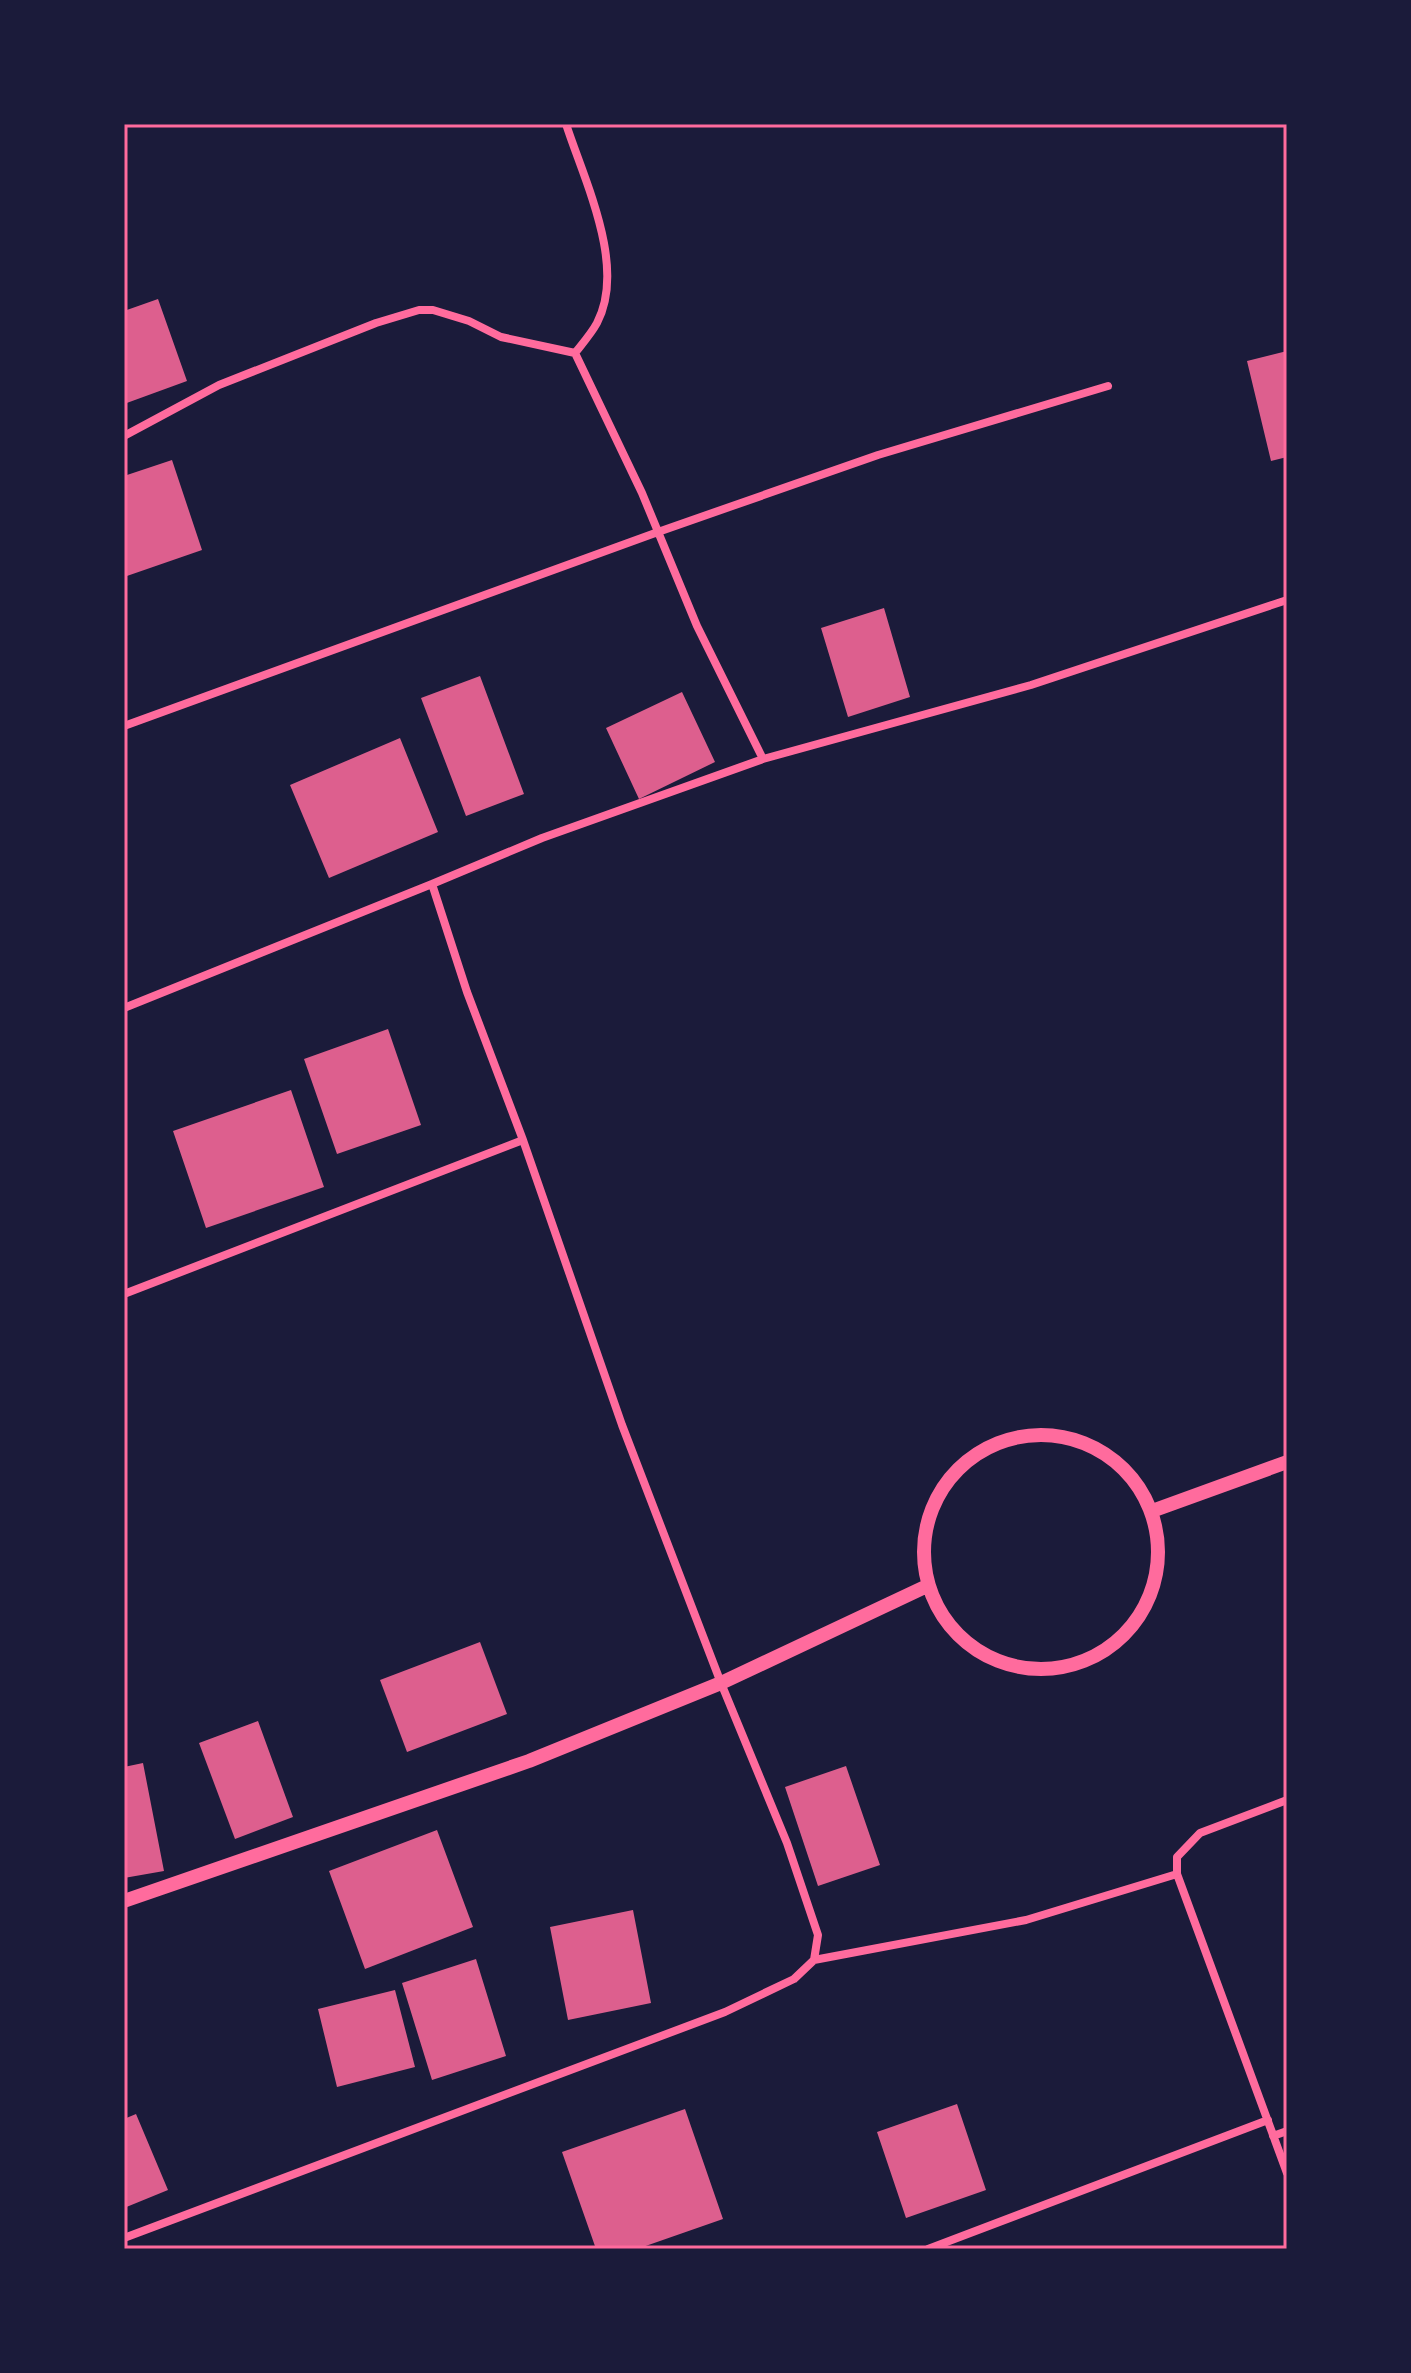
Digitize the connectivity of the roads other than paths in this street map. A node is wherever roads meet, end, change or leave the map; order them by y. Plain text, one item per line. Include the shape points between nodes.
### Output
1 (566, 124) edge
2 (575, 353) junction
3 (1108, 386) dead end
4 (124, 436) edge
5 (658, 532) junction
6 (1287, 600) edge
7 (124, 726) edge
8 (763, 759) junction
9 (432, 884) junction
10 (124, 1008) edge
11 (523, 1140) junction
12 (124, 1294) edge
13 (1287, 1462) edge
14 (1152, 1511) junction
15 (927, 1586) junction
16 (721, 1683) junction
17 (1287, 1800) edge
18 (1177, 1874) junction
19 (124, 1901) edge
20 (814, 1960) junction
21 (1268, 2120) junction
22 (1287, 2131) edge
23 (1273, 2136) junction
24 (1287, 2173) edge
25 (124, 2238) edge
26 (928, 2249) edge

1 - 2 street via 605,242 607,285 598,322
2 - 4 street via 501,337 469,321 419,310 219,385
2 - 5 street
3 - 5 street via 878,455
5 - 7 street
5 - 8 street via 697,626
6 - 8 street via 1031,685
8 - 9 street via 542,838
9 - 10 street
9 - 11 street
11 - 12 street
11 - 16 street via 622,1425
13 - 14 street
14 - 15 street via 1128,1472 1092,1445 1048,1434 1004,1440 964,1462 936,1498 923,1541
14 - 15 street via 1159,1558 1147,1604 1119,1641 1077,1665 1030,1671 985,1658 948,1628
15 - 16 street
16 - 19 street via 529,1761
16 - 20 street via 814,1921
17 - 18 street via 1200,1833 1177,1857
18 - 20 street via 1026,1920
18 - 21 street
20 - 25 street via 794,1979 725,2012
21 - 23 street
21 - 26 street
22 - 23 street
23 - 24 street

